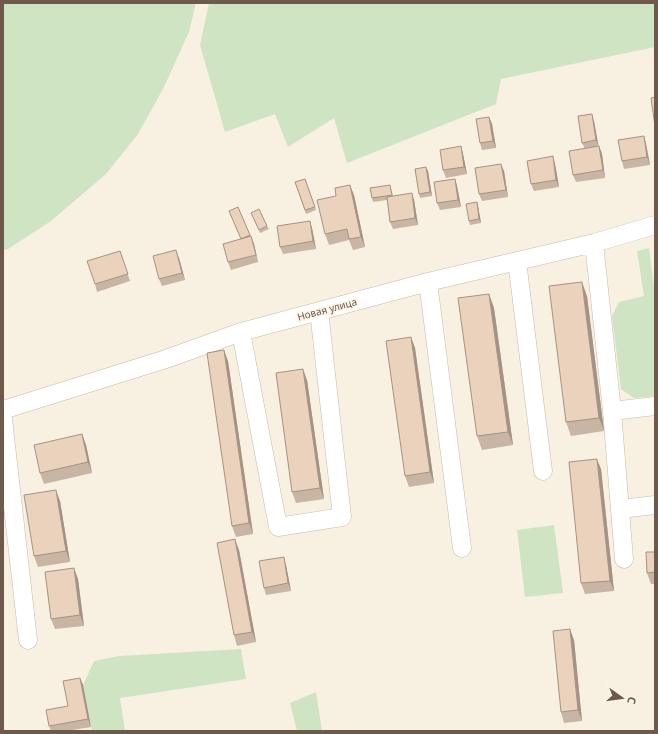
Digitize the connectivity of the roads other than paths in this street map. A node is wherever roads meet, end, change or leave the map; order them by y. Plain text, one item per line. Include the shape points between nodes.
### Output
1 (655, 227) edge
2 (594, 243) junction
3 (517, 260) junction
4 (428, 282) junction
5 (319, 311) junction
6 (241, 332) junction
7 (655, 406) edge
8 (3, 410) edge
9 (612, 411) junction
10 (3, 419) edge
11 (543, 471) dead end
12 (655, 505) edge
13 (621, 509) junction
14 (462, 548) dead end
15 (624, 559) dead end
16 (28, 640) dead end

1 - 2 street, Новая улица
2 - 3 street, Новая улица
2 - 9 street
3 - 4 street, Новая улица
3 - 11 street
4 - 5 street, Новая улица
4 - 14 street
5 - 6 street, Новая улица
5 - 6 street via 342,517 278,527
6 - 8 street, Новая улица via 166,359
7 - 9 street
9 - 13 street
10 - 16 street
12 - 13 street
13 - 15 street

